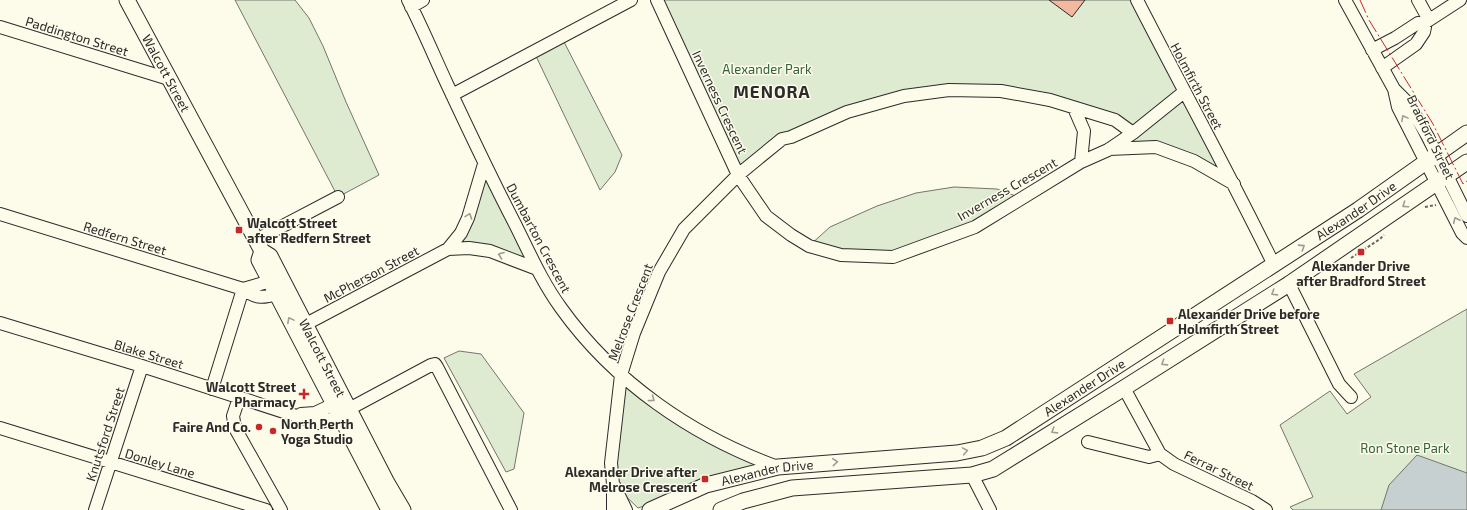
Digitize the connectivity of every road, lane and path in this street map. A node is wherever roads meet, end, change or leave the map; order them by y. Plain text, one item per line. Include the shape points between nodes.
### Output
1 (127, 0) edge
2 (423, 0) edge
3 (632, 0) edge
4 (657, 0) edge
5 (1136, 0) edge
6 (1346, 0) edge
7 (1418, 0) edge
8 (1460, 0) edge
9 (410, 3) edge
10 (1426, 22) junction
11 (1, 29) edge
12 (1402, 34) junction
13 (1411, 48) junction
14 (1372, 50) junction
15 (1382, 68) junction
16 (169, 79) junction
17 (1184, 92) junction
18 (452, 95) junction
19 (1074, 108) junction
20 (1133, 133) junction
21 (1467, 133) edge
22 (1108, 150) junction
23 (1431, 157) junction
24 (1081, 162) junction
25 (1467, 162) edge
26 (484, 164) junction
27 (738, 175) junction
28 (1442, 179) junction
29 (1234, 184) junction
30 (338, 196) dead end
31 (0, 214) edge
32 (1467, 216) edge
33 (1467, 238) edge
34 (259, 246) junction
35 (448, 249) junction
36 (1274, 265) junction
37 (537, 269) junction
38 (1289, 284) junction
39 (279, 286) junction
40 (243, 289) junction
41 (0, 323) edge
42 (306, 324) junction
43 (142, 366) junction
44 (620, 375) junction
45 (1124, 388) junction
46 (212, 389) junction
47 (1351, 397) dead end
48 (239, 398) junction
49 (341, 410) junction
50 (0, 428) edge
51 (1088, 442) dead end
52 (1160, 454) junction
53 (110, 463) junction
54 (778, 467) junction
55 (972, 476) junction
56 (613, 484) junction
57 (96, 510) edge
58 (266, 510) edge
59 (281, 510) edge
60 (390, 510) edge
61 (403, 510) edge
62 (511, 510) edge
63 (613, 510) edge
64 (626, 510) edge
65 (650, 510) edge
66 (721, 510) edge
67 (990, 510) edge
68 (1266, 510) edge

1 - 16 main road, Walcott Street
2 - 9 street
3 - 18 street
4 - 27 street, Inverness Crescent
5 - 17 street, Holmfirth Street
6 - 14 street, Bradford Street
7 - 10 street
8 - 10 street
9 - 18 street, Dumbarton Crescent
10 - 12 street via 1418,23
10 - 13 street via 1424,32
11 - 16 street, Paddington Street
12 - 13 street
12 - 14 street
13 - 15 street
14 - 15 street, Bradford Street
15 - 23 street, Bradford Street via 1394,89 1398,107
16 - 34 main road, Walcott Street
17 - 20 street, Inverness Crescent
17 - 29 street, Holmfirth Street
18 - 26 street, Dumbarton Crescent
19 - 20 street, Melrose Crescent via 1115,120
19 - 24 street via 1084,131
19 - 27 street, Melrose Crescent via 1050,100 1001,91 949,90 904,96 847,112 782,139
20 - 22 street, Inverness Crescent
21 - 23 main road, Alexander Drive
22 - 24 street, Inverness Crescent
22 - 29 street via 1156,147 1194,161
23 - 28 street, Bradford Street
36 -> 23 main road, Alexander Drive via 1358,210
24 - 27 street, Inverness Crescent via 975,227 894,257 841,255 809,246 791,236 766,216
25 - 28 main road, Alexander Drive
35 -> 26 street, McPherson Street via 461,233 468,218
26 - 37 street, Dumbarton Crescent
27 - 44 street, Melrose Crescent via 684,229 659,272
28 - 32 street, Bradford Street
33 -> 28 street, Bradford Street via 1462,233
28 -> 38 main road, Alexander Drive
29 - 36 street, Holmfirth Street
30 - 34 street
31 - 40 street, Redfern Street
34 - 39 main road, Walcott Street via 259,260
37 -> 35 street, McPherson Street via 490,251
35 - 42 street, McPherson Street
54 -> 36 main road, Alexander Drive via 957,453 982,448 1006,438
37 - 44 street, Dumbarton Crescent via 560,307 589,344
38 -> 45 main road, Alexander Drive
38 - 47 street via 1339,384
39 - 40 street, Redfern Street via 263,298 252,296
39 - 42 main road, Walcott Street
49 -> 39 main road, Walcott Street
40 - 46 street
41 - 43 street, Blake Street
42 - 49 main road, Walcott Street
43 - 46 street, Blake Street
43 - 53 street, Knutsford Street
44 -> 54 street, Dumbarton Crescent via 676,417 747,456
44 - 56 street, Melrose Crescent via 611,463
45 - 52 street, Ferrar Street
45 -> 55 main road, Alexander Drive via 993,469
46 - 48 street, Blake Street
48 - 49 street, Blake Street via 318,423
48 - 59 street via 233,416 235,428
49 - 60 main road, Walcott Street
49 - 61 main road, Walcott Street
49 - 62 street, Blake Street via 435,364
50 - 53 street, Donley Lane
51 - 52 street via 1149,457
52 - 68 street, Ferrar Street via 1174,464
53 - 57 street, Knutsford Street
53 - 58 street, Donley Lane
54 - 65 main road, Alexander Drive via 706,485
55 - 66 main road, Alexander Drive via 792,488 743,501
55 - 67 street
56 - 63 street, Melrose Crescent
56 - 64 street, Melrose Crescent

